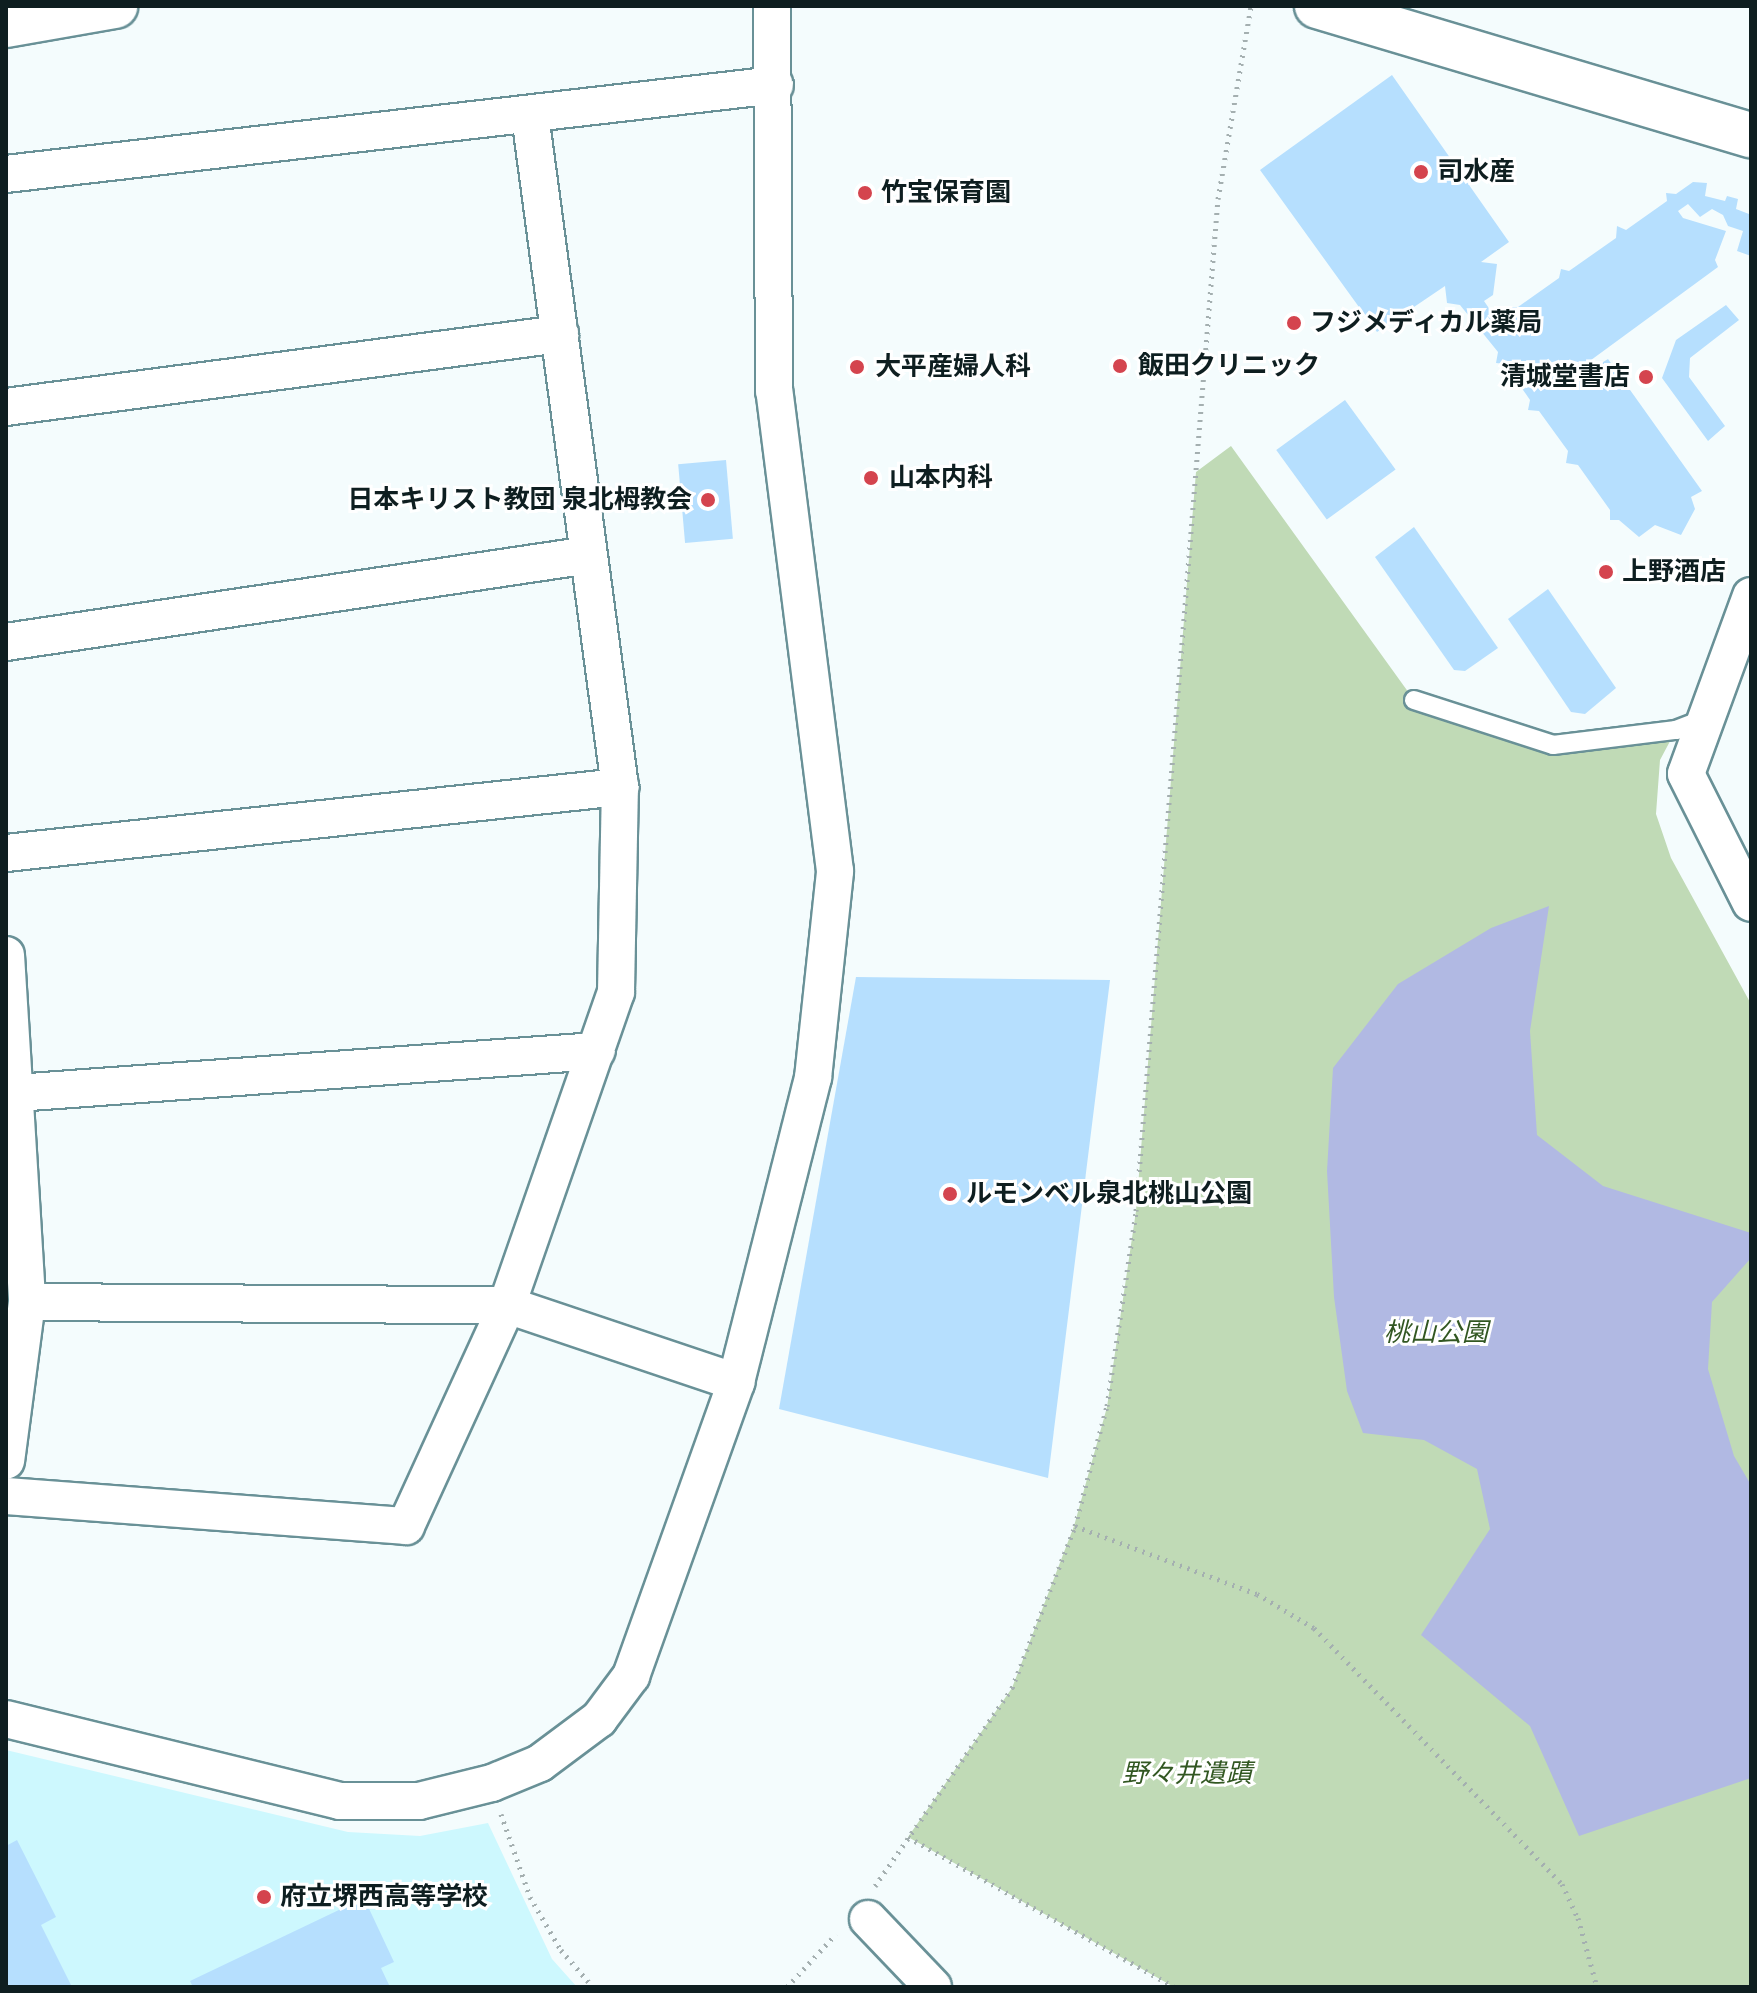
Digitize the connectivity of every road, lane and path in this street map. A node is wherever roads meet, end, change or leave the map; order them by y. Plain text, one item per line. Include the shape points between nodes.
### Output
1 (115, 6) edge
2 (772, 6) edge
3 (1251, 6) edge
4 (1317, 6) edge
5 (6, 25) edge
6 (775, 85) junction
7 (530, 115) junction
8 (1751, 135) edge
9 (6, 174) edge
10 (560, 334) junction
11 (6, 407) edge
12 (589, 555) junction
13 (1751, 596) edge
14 (6, 642) edge
15 (1414, 700) dead end
16 (1704, 719) junction
17 (620, 787) junction
18 (6, 853) edge
19 (1751, 903) edge
20 (6, 955) edge
21 (596, 1051) junction
22 (16, 1093) junction
23 (27, 1302) junction
24 (507, 1305) junction
25 (736, 1382) junction
26 (6, 1461) edge
27 (6, 1496) edge
28 (1075, 1526) junction
29 (6, 1719) edge
30 (492, 1783) junction
31 (908, 1837) junction
32 (858, 1916) junction
33 (593, 1987) edge
34 (787, 1987) edge
35 (933, 1987) edge
36 (1174, 1987) edge
37 (1597, 1987) edge

1 - 5 street
2 - 6 street
3 - 28 path via 1218,199 1136,1211 1107,1406
4 - 8 street
6 - 7 street
6 - 25 street via 774,391 835,871 813,1078
7 - 9 street
7 - 10 street
10 - 11 street
10 - 12 street
12 - 14 street
12 - 17 street
13 - 16 street
15 - 16 lane via 1553,745 1676,730
16 - 19 street via 1686,774
17 - 18 street
17 - 21 street via 616,992
20 - 22 street
21 - 22 street
21 - 24 street
22 - 23 street
23 - 24 street
23 - 26 street
24 - 25 street
24 - 27 street via 406,1526
25 - 30 street via 631,1676 599,1719 540,1763
28 - 31 path via 1012,1688
28 - 37 path via 1257,1594 1314,1628 1562,1884 1578,1918
29 - 30 street via 340,1801 419,1801
30 - 33 path via 530,1897 561,1950
31 - 32 path
31 - 36 path
32 - 34 path
32 - 35 street

